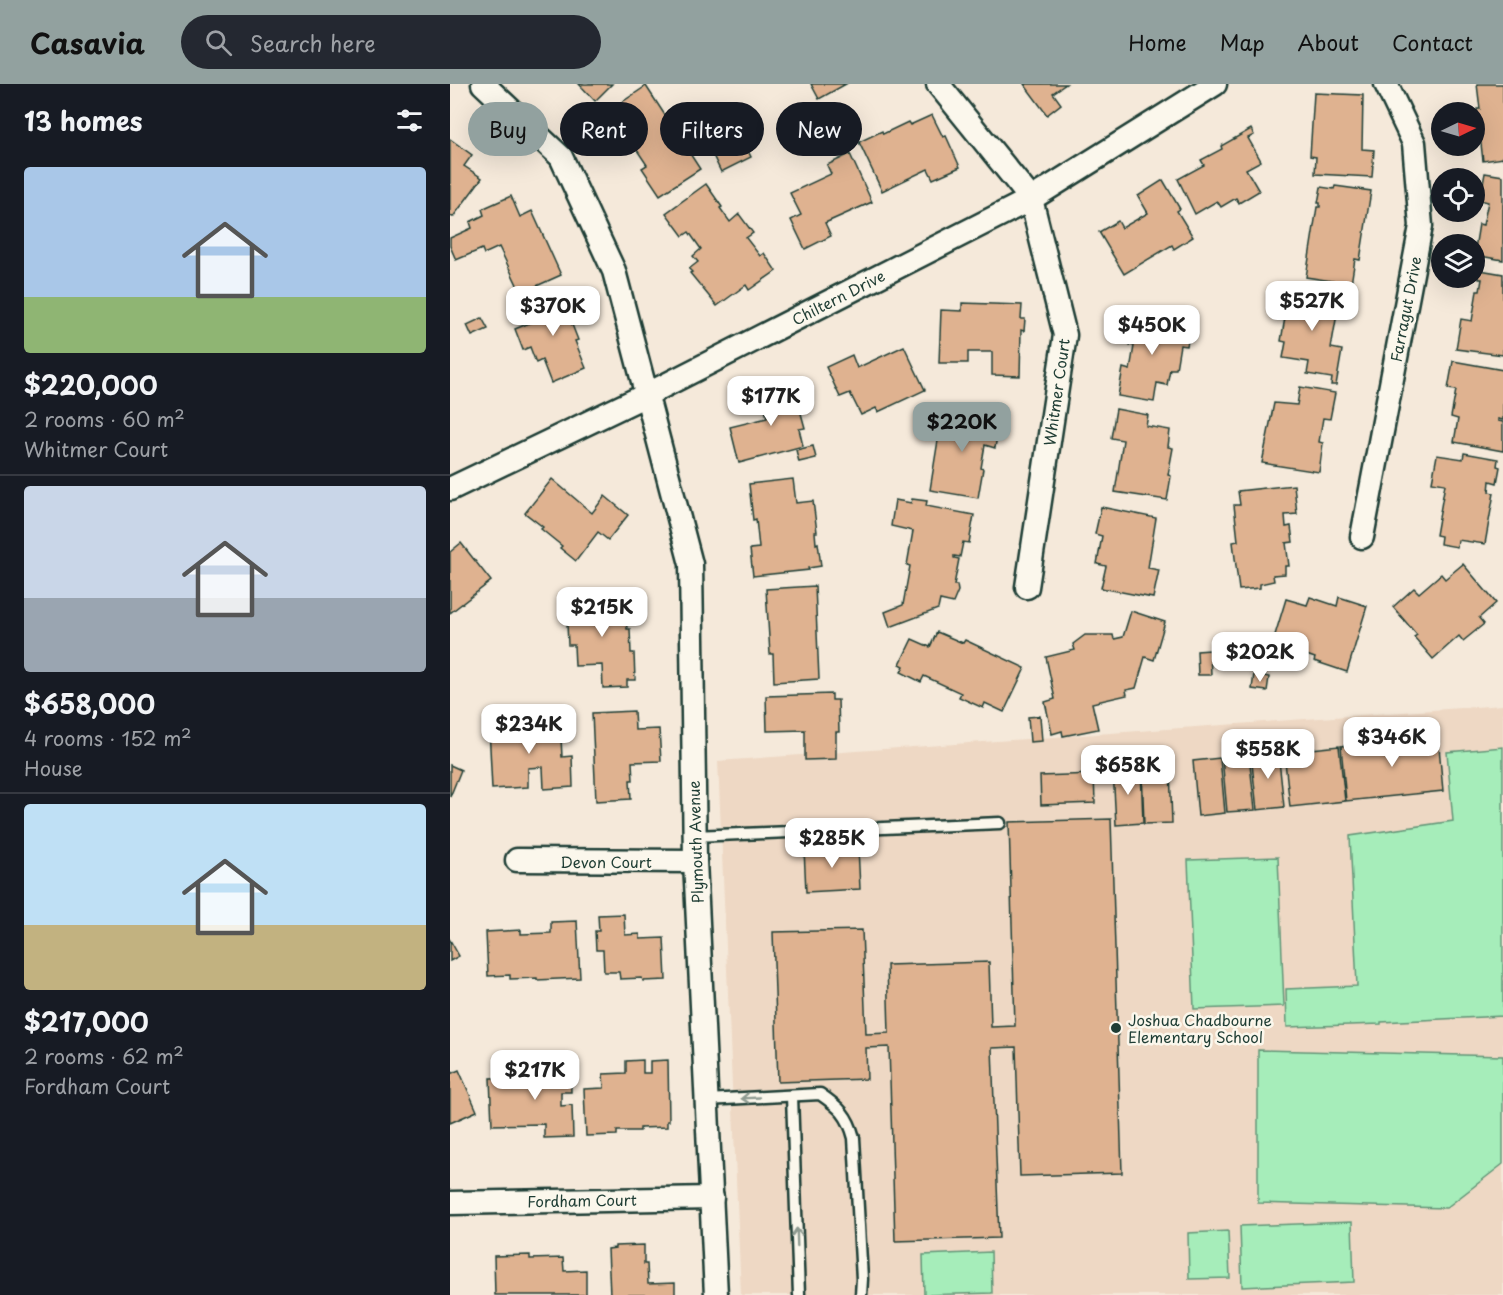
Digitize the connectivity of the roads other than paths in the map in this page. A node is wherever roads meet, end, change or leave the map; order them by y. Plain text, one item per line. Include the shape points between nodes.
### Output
1 (483, 84) edge
2 (938, 84) edge
3 (1215, 84) edge
4 (1386, 84) edge
5 (1031, 200) junction
6 (648, 394) junction
7 (450, 489) edge
8 (1362, 537) dead end
9 (1027, 587) dead end
10 (1000, 823) dead end
11 (694, 836) junction
12 (517, 861) dead end
13 (695, 861) junction
14 (792, 1096) junction
15 (707, 1100) junction
16 (712, 1198) junction
17 (451, 1203) edge
18 (716, 1295) edge
19 (799, 1295) edge
20 (861, 1295) edge

1 - 6 street, Plymouth Avenue via 561,157 614,271
2 - 5 street
3 - 5 street, Chiltern Drive
4 - 8 street, Farragut Drive via 1414,143 1421,226
5 - 6 street, Chiltern Drive
5 - 9 street, Whitmer Court via 1065,335
6 - 7 street, Chiltern Drive
6 - 11 street, Plymouth Avenue via 692,564
10 - 11 lane
11 - 13 street, Plymouth Avenue
12 - 13 street, Devon Court
13 - 15 street, Plymouth Avenue
14 -> 15 lane
19 -> 14 lane
14 - 20 lane via 820,1094 850,1122 855,1138
15 - 16 street, Plymouth Avenue
16 - 17 street, Fordham Court
16 - 18 street, Plymouth Avenue

